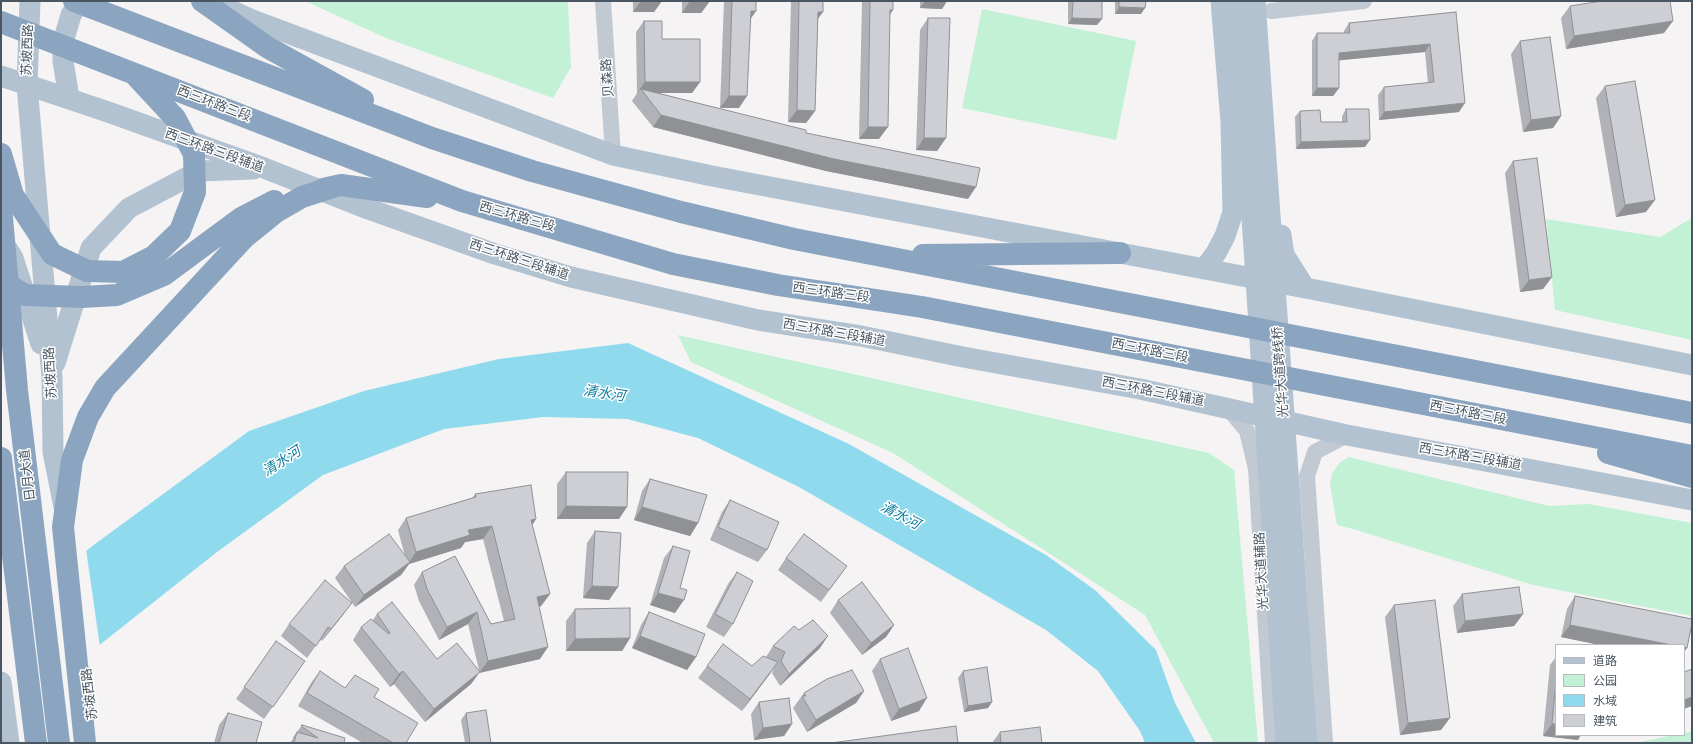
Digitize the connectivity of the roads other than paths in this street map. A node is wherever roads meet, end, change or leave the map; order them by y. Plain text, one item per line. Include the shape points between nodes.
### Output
1 (30, 1) edge
2 (74, 1) edge
3 (80, 1) edge
4 (202, 1) edge
5 (210, 1) edge
6 (603, 1) edge
7 (1221, 1) edge
8 (1238, 1) edge
9 (1364, 1) edge
10 (1265, 4) edge
11 (1, 22) edge
12 (132, 72) junction
13 (1, 76) edge
14 (27, 85) junction
15 (69, 98) junction
16 (432, 138) junction
17 (1, 154) edge
18 (613, 155) junction
19 (264, 168) junction
20 (336, 186) junction
21 (462, 201) junction
22 (1, 206) edge
23 (1233, 212) junction
24 (1280, 222) junction
25 (1, 238) edge
26 (1120, 253) junction
27 (877, 255) junction
28 (1204, 269) junction
29 (1, 280) edge
30 (1305, 288) junction
31 (1692, 365) edge
32 (52, 377) junction
33 (1227, 407) junction
34 (1692, 413) edge
35 (1483, 415) junction
36 (1347, 435) junction
37 (1692, 456) edge
38 (1, 458) edge
39 (1692, 477) edge
40 (1692, 500) edge
41 (1, 533) edge
42 (20, 622) junction
43 (1, 682) edge
44 (9, 743) edge
45 (36, 743) edge
46 (59, 743) edge
47 (85, 743) edge
48 (96, 743) edge
49 (1273, 743) edge
50 (1286, 743) edge
51 (1307, 743) edge
52 (1325, 743) edge

1 - 14 main road, 苏坡西路
2 - 16 highway
3 - 15 main road via 71,15 63,42 62,60
4 - 16 highway via 267,47
5 - 18 main road via 250,19
6 - 18 street, 贝森路
7 - 23 main road via 1231,122
8 - 50 main road, 光华大道跨线桥
9 - 10 street
10 - 24 main road
10 - 51 main road, 光华大道跨线桥
11 - 12 highway, 西三环路三段
12 - 17 highway via 175,118 194,154 195,192 180,231 154,256 123,272 88,271 52,254 13,195
12 - 21 highway, 西三环路三段
13 - 14 main road, 西三环路三段辅道
14 - 15 main road, 西三环路三段辅道
14 - 32 main road, 苏坡西路
15 - 19 main road, 西三环路三段辅道
16 - 27 highway via 532,171 681,212 794,239
18 - 26 main road
19 - 32 main road via 199,171 130,208 91,248
19 - 33 main road, 西三环路三段辅道 via 362,207 495,254 571,277 758,320 860,336
20 - 21 highway
20 - 29 highway via 286,195 241,218 164,275 117,295 25,295
20 - 47 highway via 302,197 276,212 244,238 105,388 88,417 72,460 63,527
21 - 35 highway, 西三环路三段 via 673,264 778,286 922,307
22 - 46 highway, 日月大道 via 17,390
23 - 24 main road
23 - 28 main road via 1225,236
24 - 30 main road via 1284,255
25 - 32 main road via 13,258
26 - 27 highway
26 - 28 main road
27 - 34 highway
28 - 30 main road
30 - 31 main road
32 - 48 main road, 苏坡西路 via 53,452 72,548
33 - 36 main road, 西三环路三段辅道
33 - 49 street, 光华大道辅路 via 1247,431 1256,469
35 - 37 highway, 西三环路三段
35 - 39 highway
36 - 40 main road, 西三环路三段辅道
36 - 52 street via 1315,452 1307,476
38 - 42 highway
41 - 42 highway
42 - 45 highway
43 - 44 main road

